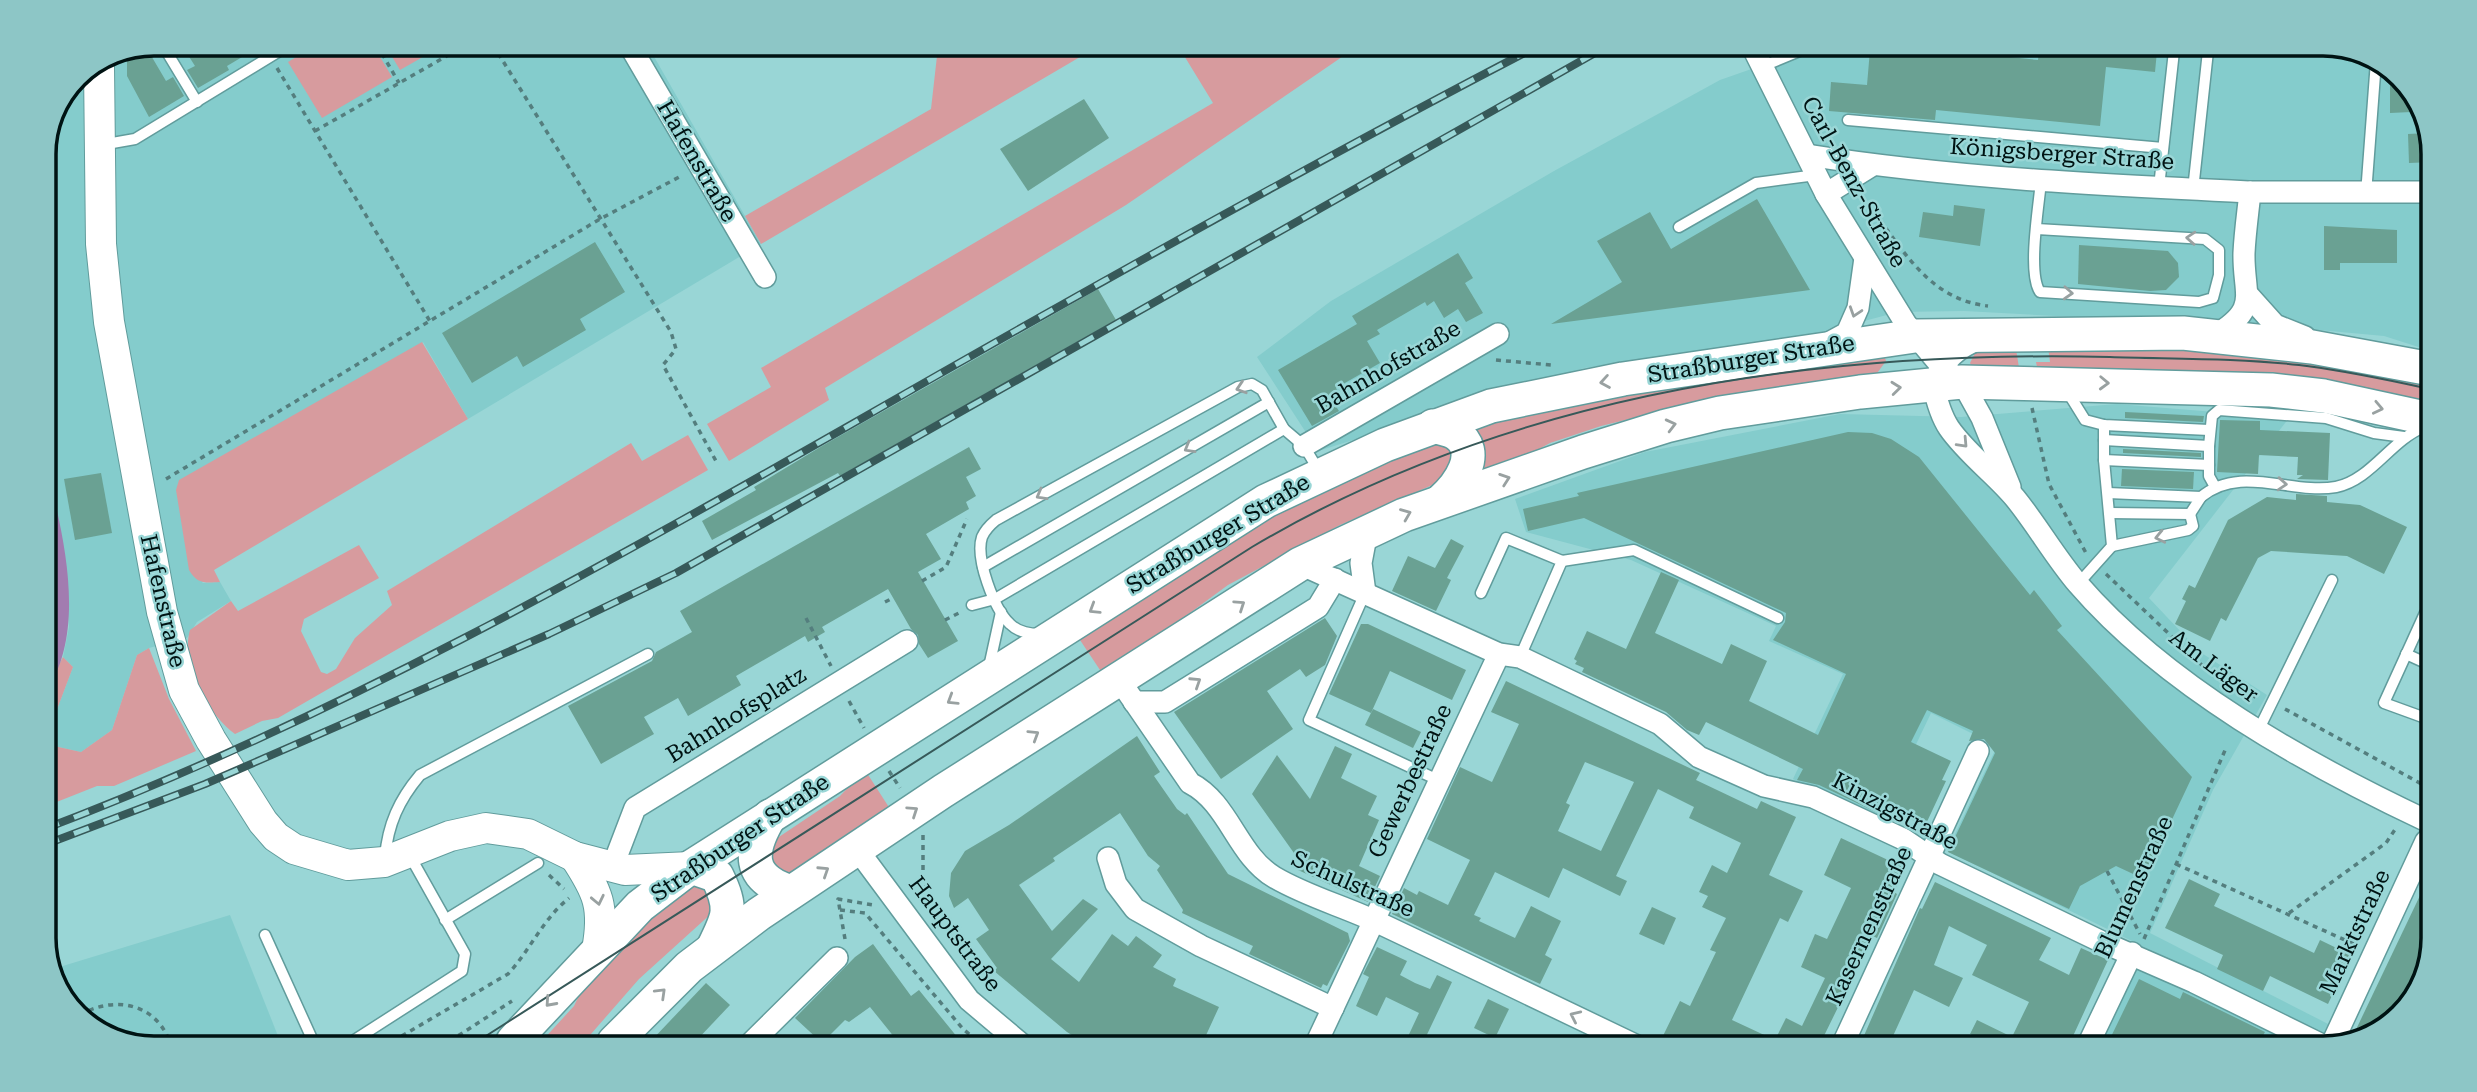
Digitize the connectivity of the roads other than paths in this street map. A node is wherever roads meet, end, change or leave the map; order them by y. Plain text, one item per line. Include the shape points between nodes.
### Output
1 (169, 56) edge
2 (272, 56) edge
3 (636, 56) edge
4 (2173, 56) edge
5 (2207, 56) edge
6 (1758, 58) edge
7 (2375, 71) edge
8 (99, 74) edge
9 (197, 102) junction
10 (1848, 120) dead end
11 (100, 145) junction
12 (2162, 148) junction
13 (1807, 155) junction
14 (1871, 166) junction
15 (1816, 175) junction
16 (2041, 181) junction
17 (2159, 187) junction
18 (2193, 190) junction
19 (2249, 192) junction
20 (2421, 192) edge
21 (1826, 194) junction
22 (2366, 194) junction
23 (1679, 227) dead end
24 (2037, 229) junction
25 (1865, 258) junction
26 (765, 277) dead end
27 (2249, 296) junction
28 (1998, 320) junction
29 (1498, 334) dead end
30 (1915, 336) junction
31 (2214, 336) junction
32 (1817, 350) junction
33 (2420, 367) edge
34 (1945, 378) junction
35 (2042, 392) junction
36 (1269, 402) junction
37 (2104, 425) junction
38 (1433, 426) junction
39 (2417, 428) edge
40 (1284, 429) junction
41 (2209, 430) junction
42 (2104, 440) junction
43 (2209, 446) junction
44 (1312, 460) junction
45 (2104, 460) junction
46 (2209, 466) junction
47 (2214, 485) junction
48 (2108, 493) junction
49 (2201, 497) junction
50 (2015, 498) junction
51 (1441, 501) junction
52 (2110, 513) junction
53 (2190, 514) junction
54 (1367, 531) junction
55 (2112, 546) junction
56 (1562, 561) junction
57 (1300, 564) junction
58 (983, 567) junction
59 (1335, 579) junction
60 (2332, 580) dead end
61 (2078, 584) junction
62 (1365, 593) junction
63 (1481, 593) dead end
64 (995, 599) junction
65 (972, 605) dead end
66 (1001, 612) junction
67 (1779, 618) dead end
68 (2421, 622) edge
69 (1055, 634) junction
70 (907, 642) dead end
71 (649, 654) dead end
72 (2406, 654) junction
73 (1509, 655) junction
74 (2421, 661) edge
75 (987, 677) junction
76 (1128, 692) junction
77 (2421, 716) edge
78 (2258, 731) junction
79 (1978, 751) dead end
80 (1438, 780) junction
81 (770, 816) junction
82 (2421, 818) edge
83 (856, 849) junction
84 (2421, 852) edge
85 (617, 855) dead end
86 (397, 857) junction
87 (575, 857) junction
88 (1108, 858) dead end
89 (1930, 859) junction
90 (538, 863) road end
91 (691, 867) junction
92 (791, 892) junction
93 (445, 920) junction
94 (1375, 921) junction
95 (265, 934) dead end
96 (2138, 947) junction
97 (713, 948) junction
98 (597, 950) junction
99 (837, 958) road end
100 (1333, 1008) junction
101 (2336, 1035) edge
102 (311, 1036) edge
103 (361, 1036) edge
104 (518, 1036) edge
105 (620, 1036) edge
106 (758, 1036) edge
107 (1012, 1036) edge
108 (1320, 1036) edge
109 (1616, 1036) edge
110 (1847, 1036) edge
111 (2093, 1036) edge
112 (2305, 1036) edge

1 - 9 lane
2 - 9 lane
3 - 26 street, Hafenstraße
4 - 12 lane
5 - 18 lane
6 - 13 street, Carl-Benz-Straße
7 - 22 lane
8 - 11 street, Hafenstraße
9 - 11 lane via 135,139
10 - 12 lane
11 - 86 street, Hafenstraße via 101,244 109,322 162,612 184,690 276,837 294,849 348,865
12 - 17 lane
13 - 14 street, Königsberger Straße
13 - 15 street, Carl-Benz-Straße
14 - 16 street, Königsberger Straße
14 - 21 street
15 - 21 street, Carl-Benz-Straße
15 - 23 lane via 1756,183
16 - 17 street, Königsberger Straße
16 - 24 lane
17 - 18 street, Königsberger Straße
18 - 19 street, Königsberger Straße
19 - 22 street, Königsberger Straße
19 - 27 street via 2244,256
20 - 22 street, Königsberger Straße
21 - 25 street, Carl-Benz-Straße
24 -> 24 lane via 2034,276 2040,292 2205,302 2218,290 2219,250 2205,239
25 - 30 street, Carl-Benz-Straße
25 -> 32 street via 1858,308 1847,333
27 - 31 street via 2234,324
27 - 33 street via 2276,325 2295,335 2392,353
28 - 30 main road, Straßburger Straße
28 - 31 main road, Straßburger Straße
28 - 34 street via 1947,359
29 - 44 street, Bahnhofstraße
30 - 32 main road, Straßburger Straße
30 - 34 street, Carl-Benz-Straße
31 - 33 main road, Straßburger Straße via 2312,347
32 -> 38 main road, Straßburger Straße via 1562,390
34 - 35 main road
34 - 50 street, Am Läger via 1982,418
34 -> 50 street, Am Läger via 1949,428
51 -> 34 main road via 1666,425
35 - 37 lane via 2071,394 2085,420
35 -> 39 main road via 2271,390 2324,397
36 - 40 lane
36 -> 58 lane
36 -> 58 lane via 1252,384 1238,387 996,520 982,538
37 - 41 lane
37 - 42 lane
38 - 44 main road, Straßburger Straße
38 - 51 main road via 1456,434 1466,456 1465,475
39 - 41 lane via 2375,433 2326,418 2219,410 2212,416
47 -> 39 lane via 2241,481 2334,487 2353,482
40 - 44 lane
40 - 64 lane
41 - 43 lane
42 - 43 lane
42 - 45 lane
43 - 46 lane
44 -> 69 main road, Straßburger Straße via 1266,501
45 - 46 lane
45 - 48 lane
46 - 47 lane
47 - 49 lane
48 - 49 lane
48 - 52 lane
49 - 53 lane
50 - 61 street, Am Läger
54 -> 51 main road
52 - 53 lane
52 - 55 lane
53 -> 55 lane via 2193,526 2188,530
54 - 57 main road
54 - 62 street via 1362,563
55 - 61 lane
56 - 63 lane via 1506,538
56 - 67 lane via 1634,550
56 - 73 lane
57 - 59 street, Kinzigstraße
76 -> 57 main road
58 - 64 lane
59 - 62 street, Kinzigstraße
76 -> 59 street via 1165,702 1318,607
60 - 78 lane
61 - 78 street, Am Läger via 2199,692
62 - 73 street, Kinzigstraße
62 - 80 lane via 1309,720
64 - 65 lane
64 - 66 lane
66 - 69 lane via 1022,632
66 - 75 lane
68 - 72 lane
69 - 75 main road, Straßburger Straße
70 - 85 street, Bahnhofsplatz via 635,808
71 - 86 lane via 419,775 400,798 387,838
72 - 74 lane
72 - 77 lane via 2384,703
73 - 80 street, Gewerbestraße
73 - 89 street, Kinzigstraße via 1660,724 1699,757 1764,786 1813,797 1903,839
75 -> 81 main road, Straßburger Straße
83 -> 76 main road via 919,825
76 - 94 street, Schulstraße via 1190,783 1215,802 1259,866 1274,877
78 - 82 street, Am Läger
79 - 89 street, Kasernenstraße
80 - 94 street, Gewerbestraße
81 - 91 main road, Straßburger Straße
81 - 92 main road via 756,839 755,864 768,881
92 -> 83 main road
83 - 107 street, Hauptstraße via 969,1000
84 - 101 street, Marktstraße
86 - 87 street, Hafenstraße via 450,836 486,828 528,834
86 - 93 lane
87 - 91 street, Hafenstraße via 638,872
87 -> 98 street via 600,900
88 - 100 street via 1116,884 1135,909
89 - 96 street, Kinzigstraße via 2100,941
89 - 110 street, Kasernenstraße
90 - 93 lane
91 - 97 main road via 717,876 730,908
91 - 98 main road, Straßburger Straße via 640,906
92 - 97 main road
93 - 103 lane via 465,954 462,971
94 - 100 street, Gewerbestraße
109 -> 94 street, Schulstraße
95 - 102 lane
96 - 111 street, Blumenstraße
96 - 112 street, Kinzigstraße
105 -> 97 main road
98 -> 104 main road, Straßburger Straße
99 - 106 street
100 - 108 street, Gewerbestraße

